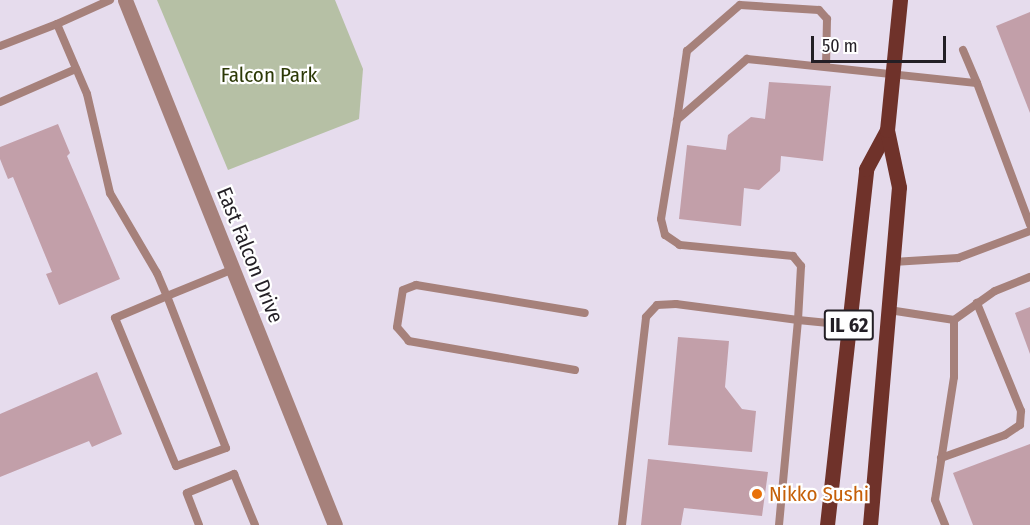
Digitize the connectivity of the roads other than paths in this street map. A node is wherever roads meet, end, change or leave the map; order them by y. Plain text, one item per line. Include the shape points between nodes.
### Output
1 (110, 0) edge
2 (125, 0) edge
3 (900, 0) edge
4 (57, 24) junction
5 (0, 46) edge
6 (963, 50) dead end
7 (826, 66) junction
8 (76, 69) junction
9 (892, 72) junction
10 (976, 83) junction
11 (0, 102) edge
12 (677, 120) junction
13 (886, 130) junction
14 (1030, 225) edge
15 (1030, 231) edge
16 (892, 262) junction
17 (233, 269) junction
18 (1030, 277) edge
19 (167, 296) junction
20 (977, 303) junction
21 (888, 310) junction
22 (585, 313) dead end
23 (798, 320) junction
24 (954, 320) junction
25 (849, 325) junction
26 (575, 370) dead end
27 (941, 458) junction
28 (199, 525) edge
29 (255, 525) edge
30 (335, 525) edge
31 (622, 525) edge
32 (779, 525) edge
33 (827, 525) edge
34 (870, 525) edge
35 (945, 525) edge

1 - 4 lane
2 - 17 street, East Falcon Drive
3 - 9 main road, IL 62
4 - 5 lane
4 - 8 lane
6 - 10 lane
7 - 9 lane
7 - 12 lane via 747,59
7 - 12 lane via 827,19 819,9 740,5 687,51
8 - 11 lane
8 - 19 lane via 87,94 110,193
9 - 10 lane
9 - 13 main road, IL 62
10 - 14 lane
12 - 23 lane via 662,219 666,235 680,244 794,256 801,266
13 - 16 main road, IL 62 via 899,187
13 - 25 main road, IL 62 via 866,169
15 - 16 lane via 958,258
16 - 21 main road, IL 62
17 - 19 lane
17 - 30 street, East Falcon Drive
18 - 20 lane via 994,291
19 - 19 lane via 115,318 176,466 226,448
20 - 24 lane
20 - 27 lane via 1021,411 1020,425 1005,435
21 - 24 lane
21 - 34 main road, IL 62
22 - 26 lane via 416,285 403,290 397,327 409,341
23 - 25 lane
23 - 31 lane via 675,304 657,305 646,317
23 - 32 lane
24 - 27 lane via 954,377
25 - 33 main road, IL 62
27 - 35 lane via 935,500
28 - 29 lane via 187,493 234,474

